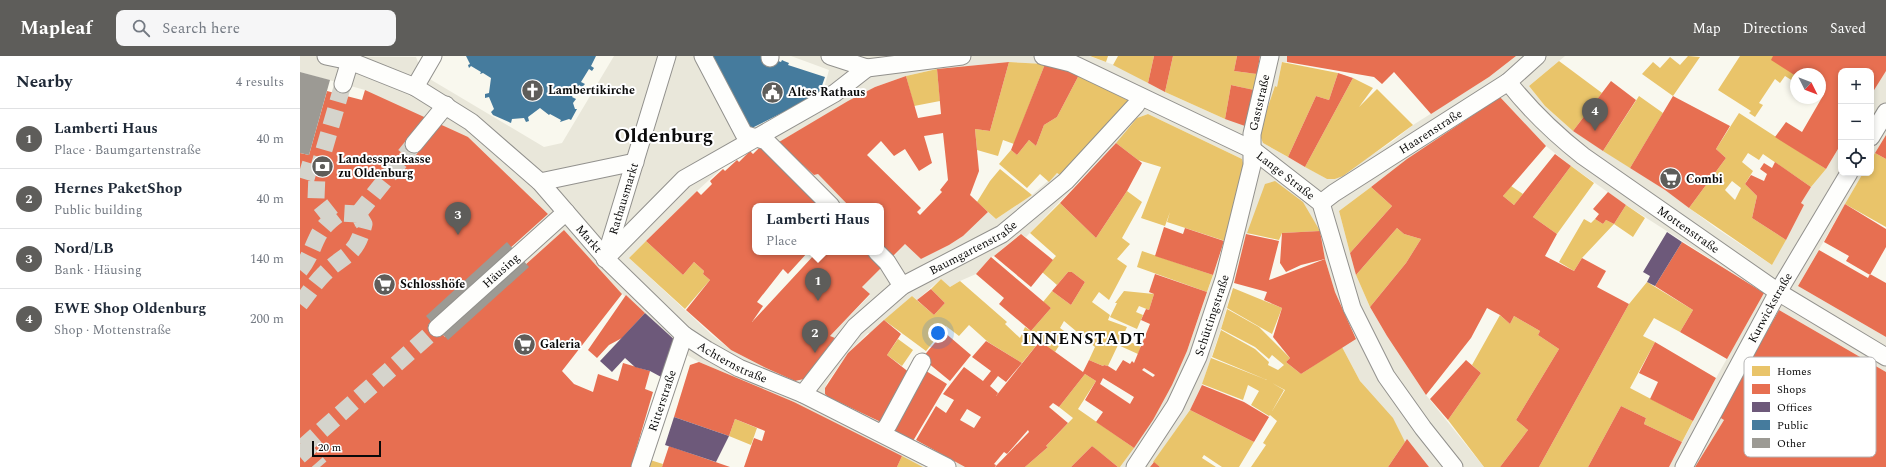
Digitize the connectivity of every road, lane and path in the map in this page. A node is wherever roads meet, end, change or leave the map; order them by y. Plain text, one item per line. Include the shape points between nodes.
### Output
1 (326, 56) edge
2 (433, 56) edge
3 (668, 56) edge
4 (704, 56) edge
5 (830, 56) edge
6 (962, 56) edge
7 (1043, 56) edge
8 (1270, 56) edge
9 (1537, 56) edge
10 (1072, 60) edge
11 (350, 62) junction
12 (868, 62) edge
13 (1508, 82) junction
14 (342, 84) tunnel mouth
15 (415, 87) junction
16 (1141, 97) junction
17 (446, 105) junction
18 (1886, 112) edge
19 (1874, 132) edge
20 (756, 138) junction
21 (414, 144) tunnel mouth
22 (1253, 150) junction
23 (635, 162) junction
24 (1847, 176) edge
25 (540, 182) junction
26 (828, 203) edge
27 (1321, 203) junction
28 (566, 212) junction
29 (880, 255) edge
30 (605, 258) junction
31 (902, 286) junction
32 (1778, 292) junction
33 (437, 328) tunnel mouth
34 (684, 335) junction
35 (1886, 357) edge
36 (922, 362) dead end
37 (803, 394) junction
38 (882, 432) junction
39 (640, 467) edge
40 (947, 467) edge
41 (1135, 467) edge
42 (1454, 467) edge
43 (1684, 467) edge

1 - 11 street, Markt
2 - 15 street
3 - 23 street
4 - 20 street via 744,134
5 - 12 street
6 - 12 street
7 - 10 street, Lange Straße
8 - 22 street, Gaststraße via 1252,134
9 - 13 street, Haarenstraße
10 - 16 street, Lange Straße
11 - 14 street
11 - 15 street, Markt
12 - 20 street, Markt via 835,93
13 - 27 street, Haarenstraße
13 - 32 street, Mottenstraße via 1555,134 1583,156
15 - 17 street, Markt
16 - 22 street, Lange Straße
16 - 31 street, Baumgartenstraße via 1066,181 1002,234
17 - 21 street
17 - 25 street, Markt via 471,122
18 - 19 street
20 - 26 street via 766,141
20 - 30 street, Markt via 684,179
22 - 27 street, Lange Straße
22 - 41 street, Schüttingstraße via 1252,165 1224,279 1198,357 1175,406
23 - 25 street, Rathausmarkt
23 - 30 street, Rathausmarkt
24 - 32 street, Kurwickstraße
25 - 28 street, Markt
27 - 42 street, Lange Straße via 1352,308 1383,369 1422,428
28 - 30 street, Markt
28 - 33 street, Häusing
29 - 31 street
30 - 34 street, Achternstraße
31 - 37 street, Baumgartenstraße via 855,327
32 - 35 street, Mottenstraße
32 - 43 street, Kurwickstraße
34 - 37 street, Achternstraße via 739,368
34 - 39 street, Ritterstraße
36 - 38 street
37 - 38 street, Achternstraße via 848,418
38 - 40 street, Achternstraße

